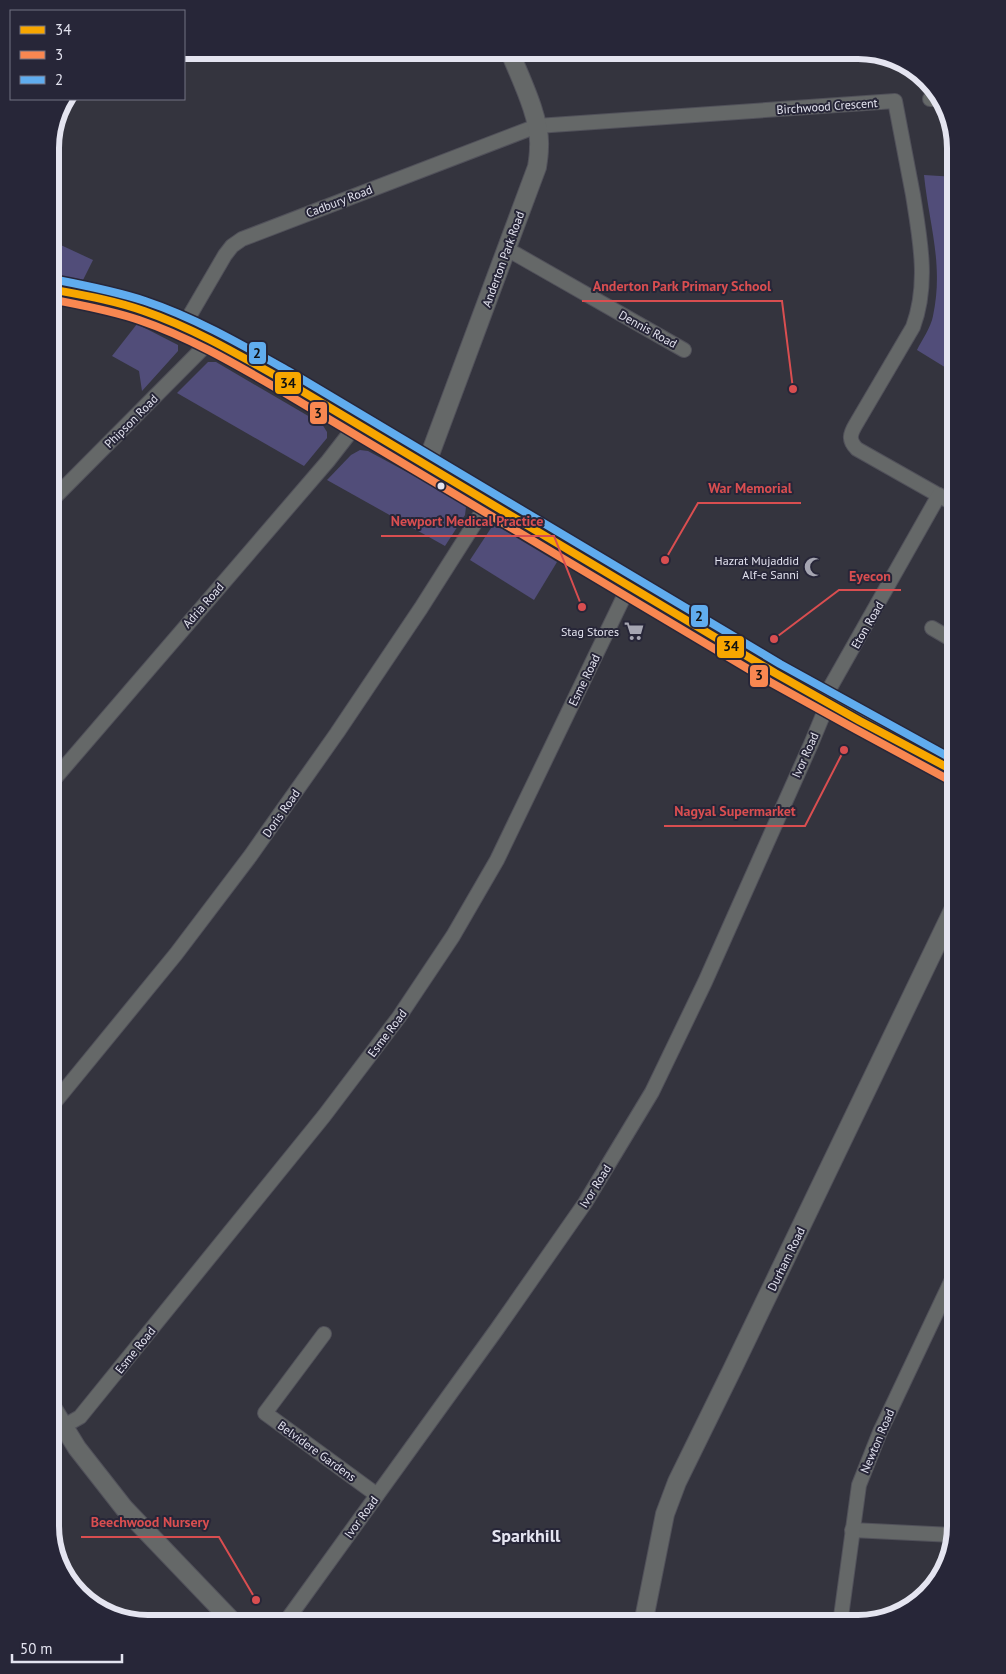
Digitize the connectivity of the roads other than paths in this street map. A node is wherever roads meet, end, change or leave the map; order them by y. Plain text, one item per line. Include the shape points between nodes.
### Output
1 (513, 59) edge
2 (537, 126) junction
3 (507, 250) junction
4 (59, 290) edge
5 (183, 327) junction
6 (211, 340) junction
7 (684, 350) dead end
8 (356, 425) junction
9 (426, 465) junction
10 (59, 493) edge
11 (939, 496) junction
12 (947, 500) edge
13 (489, 501) junction
14 (629, 586) junction
15 (932, 628) dead end
16 (947, 637) edge
17 (828, 703) junction
18 (947, 767) edge
19 (59, 774) edge
20 (947, 923) edge
21 (59, 1097) edge
22 (947, 1290) edge
23 (324, 1334) dead end
24 (59, 1418) edge
25 (64, 1426) junction
26 (377, 1495) junction
27 (852, 1530) junction
28 (946, 1535) edge
29 (226, 1615) edge
30 (290, 1615) edge
31 (645, 1615) edge
32 (841, 1615) edge

1 - 2 street, Anderton Park Road
2 - 3 street, Anderton Park Road via 540,146 537,167
2 - 5 street, Cadbury Road via 242,239 225,255
2 - 11 street, Birchwood Crescent via 895,101 921,243 923,275 919,313 850,437 856,449
3 - 7 street, Dennis Road
3 - 9 street, Anderton Park Road
4 - 5 street via 153,314
5 - 6 street
6 - 8 street
6 - 10 street, Phipson Road
8 - 9 street
8 - 19 street, Adria Road
9 - 13 street
11 - 12 street
11 - 17 street, Eton Road via 828,693
13 - 14 street
13 - 21 street, Doris Road via 252,855
14 - 17 street
14 - 25 street, Esme Road via 497,860 454,936 399,1017 318,1124 80,1417
15 - 16 street
17 - 18 street
17 - 26 street, Ivor Road via 705,982 652,1092 585,1204
20 - 31 street, Durham Road via 677,1482 665,1514
22 - 27 street, Newton Road via 870,1456 859,1486
23 - 26 street, Belvidere Gardens via 265,1413
24 - 25 street
25 - 29 street via 124,1508
26 - 30 street, Ivor Road
27 - 28 street
27 - 32 street, Newton Road

